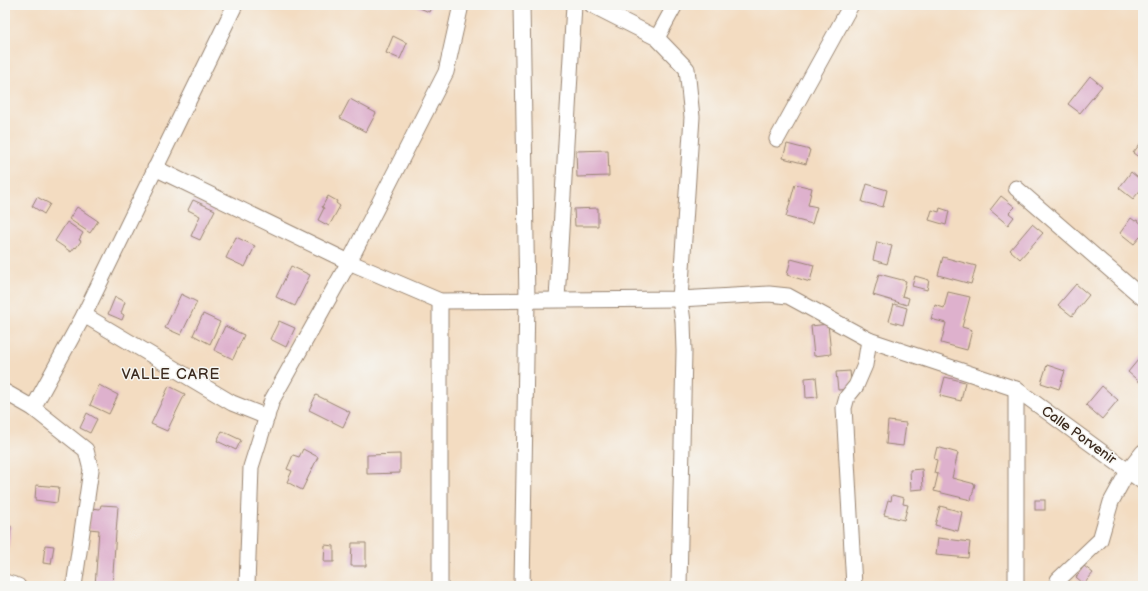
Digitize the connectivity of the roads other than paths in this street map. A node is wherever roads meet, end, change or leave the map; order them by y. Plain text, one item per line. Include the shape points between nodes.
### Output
1 (235, 5) edge
2 (461, 5) edge
3 (522, 5) edge
4 (574, 5) edge
5 (592, 5) edge
6 (675, 5) edge
7 (851, 5) edge
8 (657, 38) junction
9 (777, 138) dead end
10 (155, 168) junction
11 (1016, 188) dead end
12 (349, 262) junction
13 (1143, 298) edge
14 (557, 299) junction
15 (680, 299) junction
16 (527, 300) junction
17 (440, 301) junction
18 (84, 315) junction
19 (869, 340) junction
20 (1016, 389) junction
21 (5, 392) edge
22 (33, 408) junction
23 (267, 417) junction
24 (1143, 452) edge
25 (1128, 471) junction
26 (1143, 482) edge
27 (5, 582) edge
28 (18, 586) edge
29 (74, 586) edge
30 (247, 586) edge
31 (440, 586) edge
32 (522, 586) edge
33 (679, 586) edge
34 (854, 586) edge
35 (1016, 586) edge
36 (1056, 586) edge

1 - 10 street
2 - 12 street via 446,72
3 - 16 street
4 - 14 street
5 - 8 street
6 - 8 street
7 - 9 street
8 - 15 street via 687,69 692,117
10 - 12 street
10 - 18 street
11 - 13 street
12 - 17 street
12 - 23 street via 272,400
14 - 15 street, Calle Porvenir
14 - 16 street, Calle Porvenir
15 - 19 street, Calle Porvenir via 769,294 788,296
15 - 33 street via 684,351
16 - 17 street, Calle Porvenir
16 - 32 street
17 - 31 street
18 - 22 street
18 - 23 street via 232,403
19 - 20 street, Calle Porvenir
19 - 34 street via 865,365 856,386 847,397 844,408
20 - 25 street, Calle Porvenir
20 - 35 street
21 - 22 street
22 - 29 street via 86,450 91,470
23 - 30 street via 251,466
24 - 25 street
25 - 26 street, Calle Porvenir
25 - 36 street via 1111,502 1100,540 1058,580
27 - 28 street

